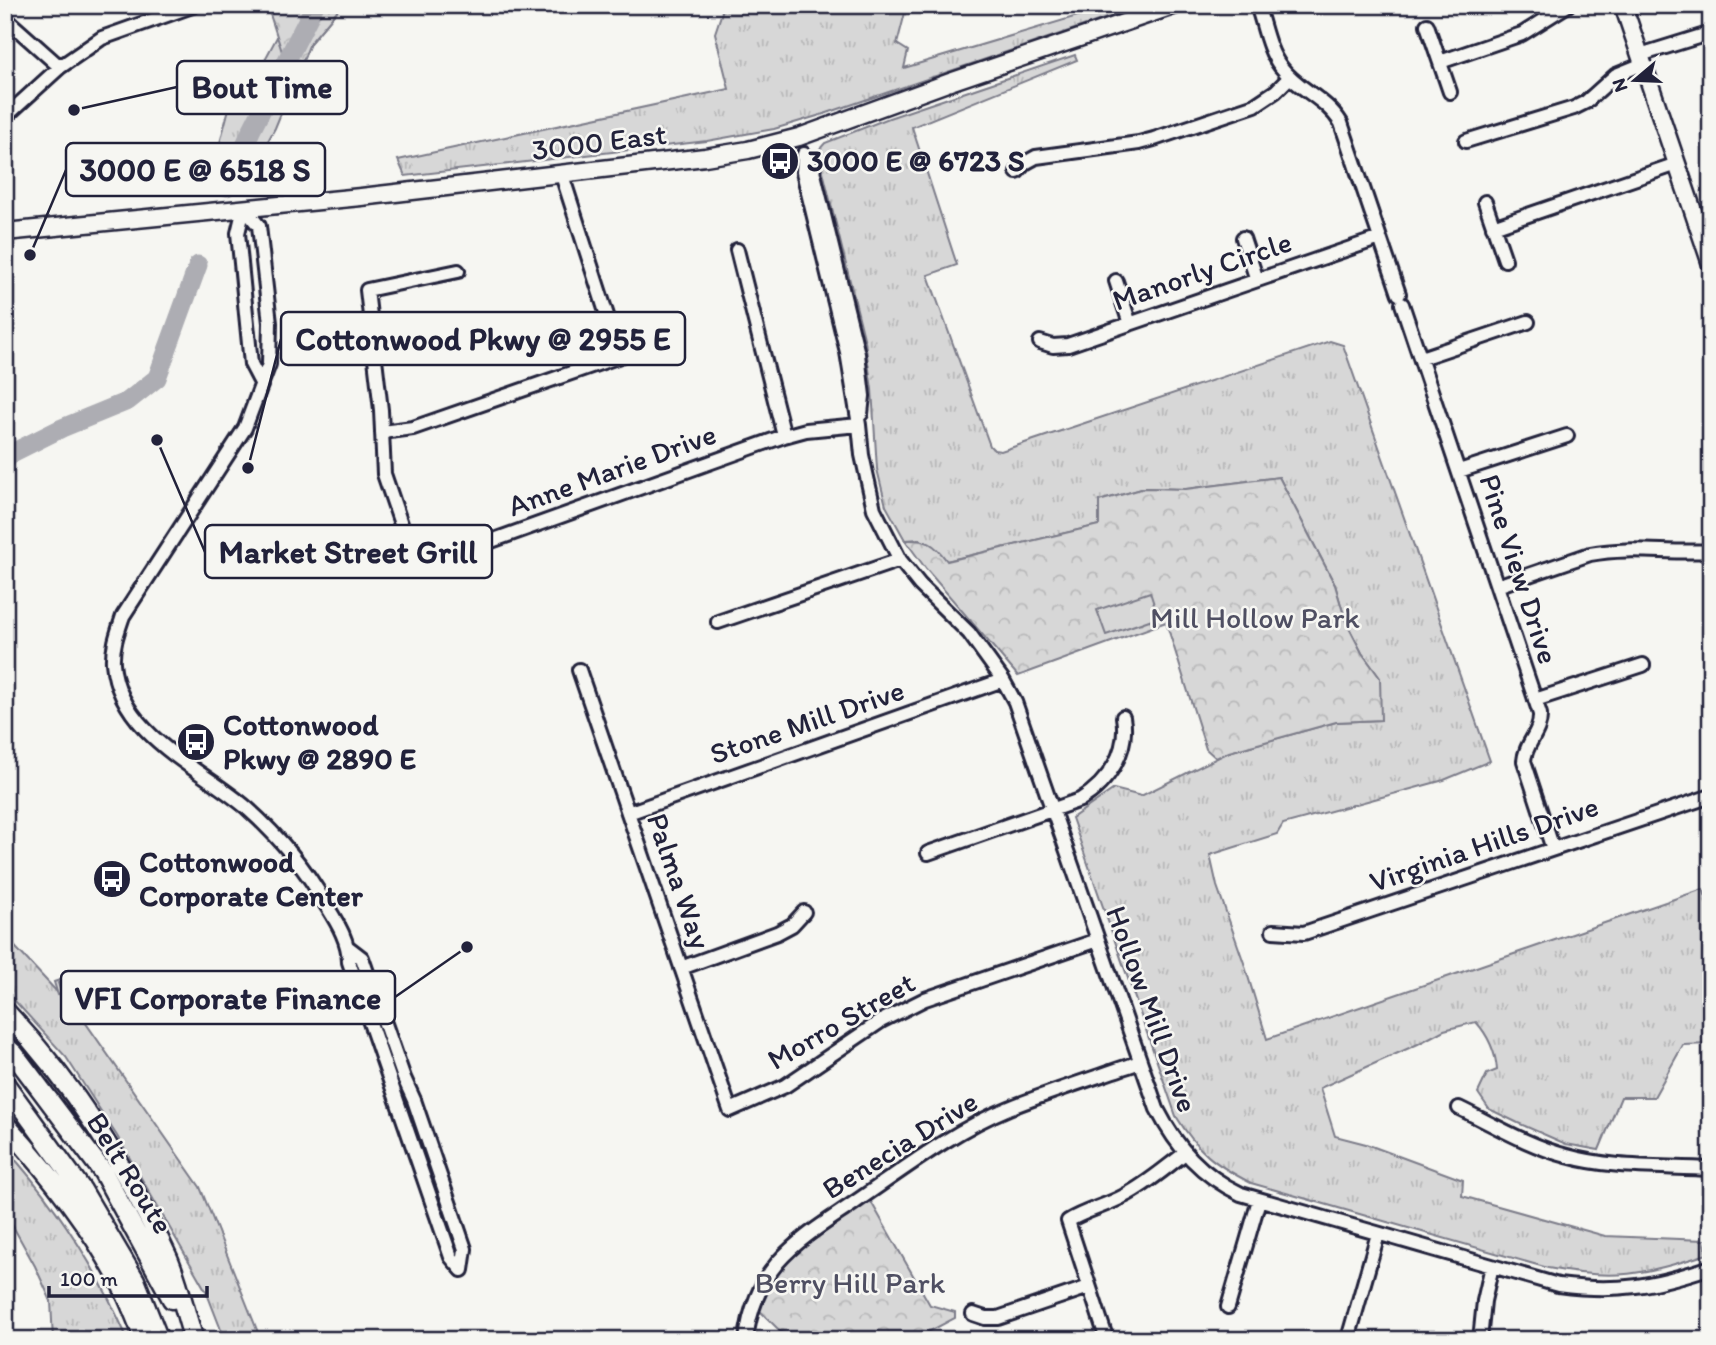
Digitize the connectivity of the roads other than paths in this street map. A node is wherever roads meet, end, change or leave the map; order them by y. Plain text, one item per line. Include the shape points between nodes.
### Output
1 (195, 5) edge
2 (1177, 5) edge
3 (1257, 5) edge
4 (1567, 5) edge
5 (1623, 5) edge
6 (5, 18) edge
7 (1427, 25) dead end
8 (1711, 33) edge
9 (1642, 60) junction
10 (1440, 62) junction
11 (60, 67) junction
12 (1290, 77) junction
13 (1450, 92) dead end
14 (5, 117) edge
15 (799, 137) junction
16 (1466, 141) dead end
17 (1677, 164) junction
18 (1017, 172) dead end
19 (562, 174) junction
20 (1485, 202) dead end
21 (244, 208) junction
22 (1493, 226) junction
23 (5, 232) edge
24 (1243, 238) dead end
25 (1380, 238) junction
26 (737, 250) dead end
27 (1505, 260) dead end
28 (1711, 264) edge
29 (458, 271) dead end
30 (1257, 280) junction
31 (1116, 281) dead end
32 (1528, 322) dead end
33 (1130, 324) junction
34 (1040, 342) dead end
35 (1421, 358) junction
36 (261, 383) junction
37 (859, 425) junction
38 (382, 432) junction
39 (784, 436) junction
40 (1567, 436) dead end
41 (1459, 471) junction
42 (1711, 551) edge
43 (900, 559) junction
44 (1497, 586) junction
45 (718, 622) dead end
46 (1643, 664) dead end
47 (579, 670) dead end
48 (1003, 680) junction
49 (1535, 700) junction
50 (1123, 717) dead end
51 (1711, 796) edge
52 (1054, 809) junction
53 (628, 813) junction
54 (1553, 849) junction
55 (928, 853) dead end
56 (804, 912) dead end
57 (1273, 930) dead end
58 (1098, 940) junction
59 (349, 948) junction
60 (681, 968) junction
61 (5, 1012) edge
62 (5, 1046) edge
63 (1140, 1062) junction
64 (5, 1084) edge
65 (1459, 1108) dead end
66 (730, 1110) joint
67 (5, 1124) edge
68 (1184, 1154) junction
69 (1711, 1169) edge
70 (1259, 1200) junction
71 (1378, 1234) junction
72 (1492, 1266) junction
73 (1711, 1267) edge
74 (1088, 1287) junction
75 (1228, 1307) dead end
76 (973, 1314) dead end
77 (1348, 1339) edge
78 (145, 1340) edge
79 (159, 1340) edge
80 (193, 1340) edge
81 (746, 1340) edge
82 (1107, 1340) edge
83 (1480, 1340) edge

1 - 11 street via 102,38
2 - 15 main road, 3000 East
3 - 12 street, Pine View Drive via 1273,53
4 - 10 street via 1522,34
5 - 9 main road
6 - 11 street
7 - 10 street
8 - 9 street
9 - 16 street via 1574,108
9 - 17 main road
10 - 13 street
11 - 14 street
12 - 18 street via 1255,105 1139,143 1036,157
12 - 25 street, Pine View Drive via 1325,102 1341,123
15 - 19 main road, 3000 East via 724,154
15 - 37 street, Hollow Mill Drive
17 - 22 street
17 - 28 main road
19 - 21 main road, 3000 East
19 - 38 street via 620,356 412,428
20 - 22 street
21 - 23 main road, 3000 East
21 - 36 street via 238,233 251,364
21 - 36 street via 259,226 270,323 269,364
22 - 27 street
24 - 30 street
25 - 30 street, Manorly Circle
25 - 35 street, Pine View Drive
26 - 39 street
29 - 38 street, Anne Marie Drive via 367,290
30 - 33 street, Manorly Circle
31 - 33 street
32 - 35 street
33 - 34 street, Manorly Circle via 1068,345
35 - 41 street, Pine View Drive
36 - 59 street via 228,457 123,616 113,662 126,705 139,725 274,834 318,889
37 - 39 street, Anne Marie Drive
37 - 43 street, Hollow Mill Drive via 868,487 883,530
38 - 39 street, Anne Marie Drive via 384,474 416,568
40 - 41 street
41 - 44 street, Pine View Drive
42 - 44 street via 1605,551
43 - 45 street
43 - 48 street, Hollow Mill Drive via 969,633
44 - 49 street, Pine View Drive
46 - 49 street
47 - 53 street, Palma Way
48 - 52 street, Hollow Mill Drive via 1027,730
48 - 53 street, Stone Mill Drive
49 - 54 street, Pine View Drive via 1539,729 1524,761
50 - 52 street via 1124,745 1106,779 1080,800
51 - 54 street, Virginia Hills Drive
52 - 55 street
52 - 58 street, Hollow Mill Drive
53 - 60 street, Palma Way
54 - 57 street, Virginia Hills Drive via 1304,933
56 - 60 street via 777,933
58 - 63 street, Hollow Mill Drive
58 - 66 street, Morro Street via 900,1010 785,1086
59 - 59 street via 349,962 442,1233 462,1270 465,1249 418,1112 362,958
60 - 66 street, Palma Way
61 - 80 highway via 74,1096 122,1170 169,1260
62 - 80 highway, Belt Route via 103,1172
63 - 68 street, Hollow Mill Drive via 1157,1109
63 - 81 street, Benecia Drive via 977,1124 817,1228 777,1263 754,1304
64 - 79 highway, Belt Route via 82,1190 135,1280
65 - 69 street via 1567,1156
67 - 78 highway via 95,1242 123,1289
68 - 70 street, Hollow Mill Drive via 1225,1187
68 - 74 street via 1137,1190 1068,1221
70 - 71 street, Hollow Mill Drive
70 - 75 street
71 - 72 street, Hollow Mill Drive
71 - 77 street
72 - 73 street, Hollow Mill Drive via 1558,1285 1614,1289 1664,1282
72 - 83 street
74 - 76 street via 998,1318
74 - 82 street

